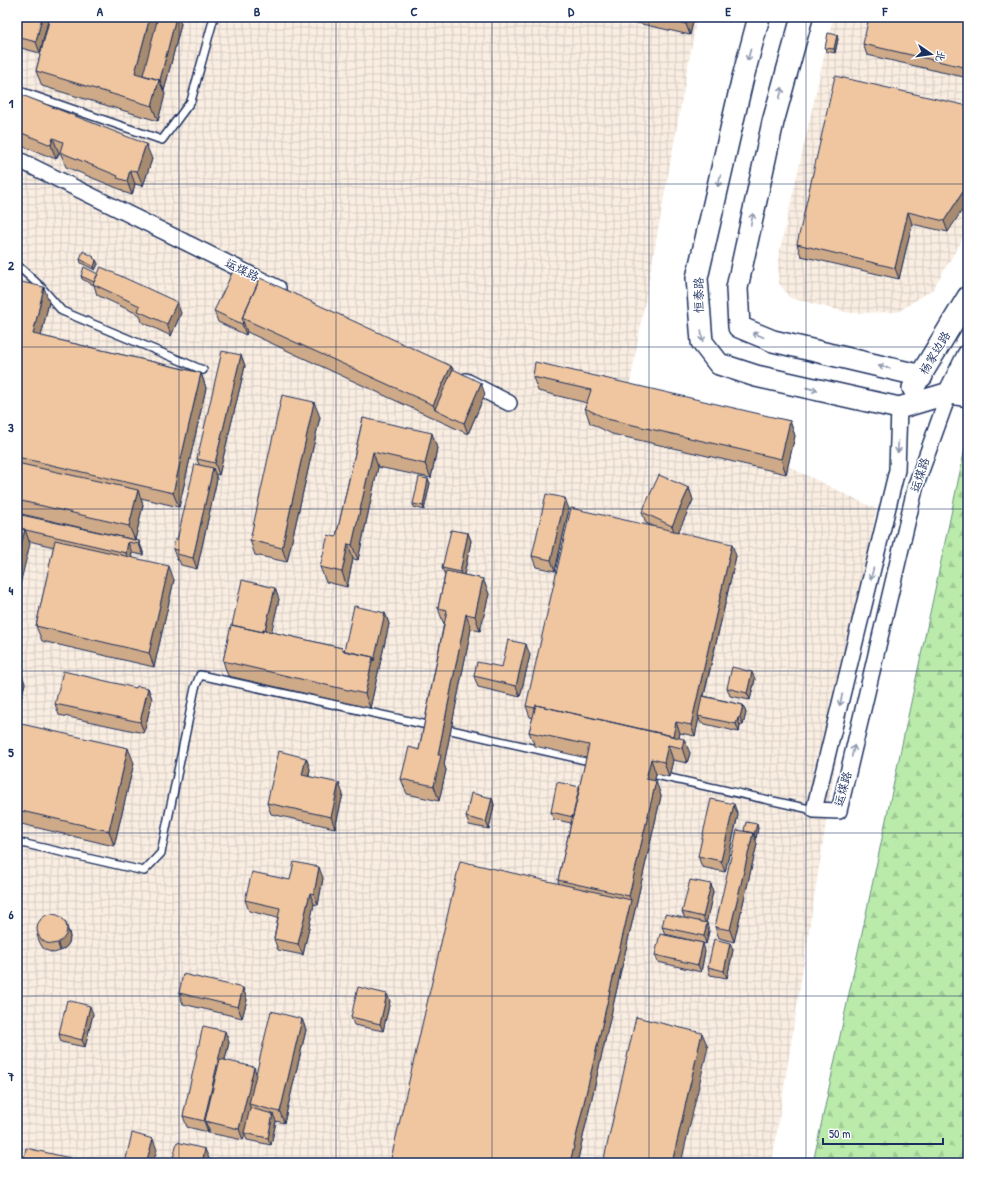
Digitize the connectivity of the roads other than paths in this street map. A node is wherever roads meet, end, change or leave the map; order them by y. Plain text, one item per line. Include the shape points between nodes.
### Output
1 (214, 17) edge
2 (759, 17) edge
3 (802, 17) edge
4 (17, 90) edge
5 (17, 159) edge
6 (17, 265) edge
7 (291, 295) edge
8 (968, 297) edge
9 (968, 355) edge
10 (203, 370) dead end
11 (453, 375) edge
12 (922, 376) junction
13 (959, 395) edge
14 (509, 403) dead end
15 (900, 408) junction
16 (432, 726) edge
17 (451, 730) dead end
18 (594, 762) edge
19 (656, 776) edge
20 (814, 810) junction
21 (17, 842) edge

1 - 4 lane via 191,101 162,140
2 -> 15 street, 恒泰路 via 697,278 702,342 719,364 756,376
12 -> 3 street via 773,342 739,327 737,288 773,122
5 - 7 street, 运煤路
6 - 10 lane via 62,311
8 - 12 street, 杨家边路
9 - 13 street
11 - 14 street
12 - 15 street, 杨家边路
13 - 15 street
20 -> 13 street, 运煤路 via 839,812 916,485
15 -> 20 street, 运煤路 via 896,470
16 - 21 lane via 200,675 195,688 161,853 144,871
17 - 18 lane
19 - 20 lane

